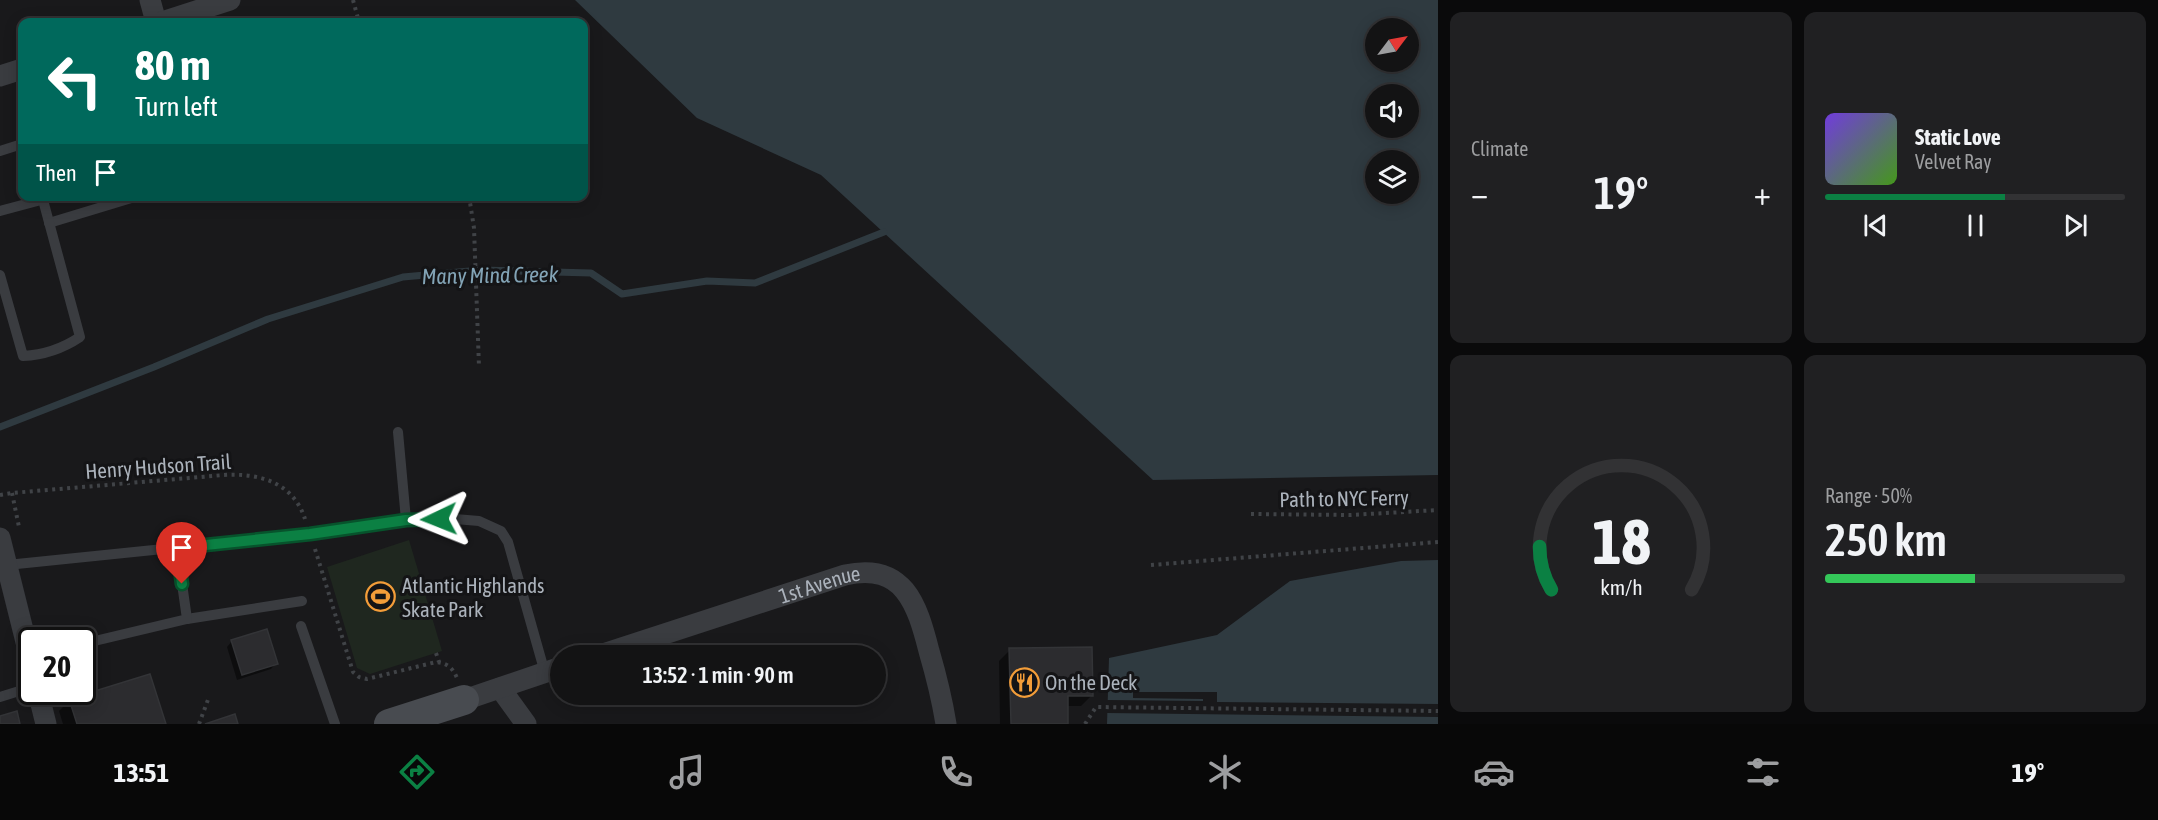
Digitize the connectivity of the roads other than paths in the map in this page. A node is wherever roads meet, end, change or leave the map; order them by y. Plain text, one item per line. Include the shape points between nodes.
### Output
1 (150, 0) edge
2 (230, 0) edge
3 (155, 18) edge
4 (174, 18) edge
5 (18, 70) edge
6 (0, 76) edge
7 (18, 145) edge
8 (0, 151) edge
9 (39, 201) edge
10 (43, 201) edge
11 (122, 201) edge
12 (0, 211) edge
13 (49, 224) junction
14 (0, 275) edge
15 (398, 432) dead end
16 (406, 520) junction
17 (0, 538) edge
18 (177, 548) junction
19 (3, 565) edge
20 (302, 601) dead end
21 (187, 619) junction
22 (301, 626) dead end
23 (21, 627) edge
24 (96, 641) edge
25 (630, 645) edge
26 (550, 661) edge
27 (550, 671) edge
28 (460, 688) joint
29 (500, 688) junction
30 (18, 691) edge
31 (0, 697) edge
32 (41, 705) edge
33 (46, 724) edge
34 (335, 724) edge
35 (389, 724) edge
36 (526, 724) edge
37 (946, 724) edge

1 - 3 street
2 - 4 street
5 - 6 street
7 - 8 lane
9 - 12 lane
10 - 13 lane
11 - 13 lane
13 - 14 lane via 80,337 64,347 22,356
15 - 16 lane
16 - 18 lane
16 - 26 lane via 479,521 501,531
17 - 19 street
18 - 19 lane
18 - 21 lane
19 - 23 street
20 - 21 lane
21 - 24 lane
22 - 34 lane
25 - 37 street, 1st Avenue via 845,574 870,572 895,582 914,601
27 - 29 street
28 - 29 street
28 - 35 street
29 - 36 street
30 - 31 lane
32 - 33 street

